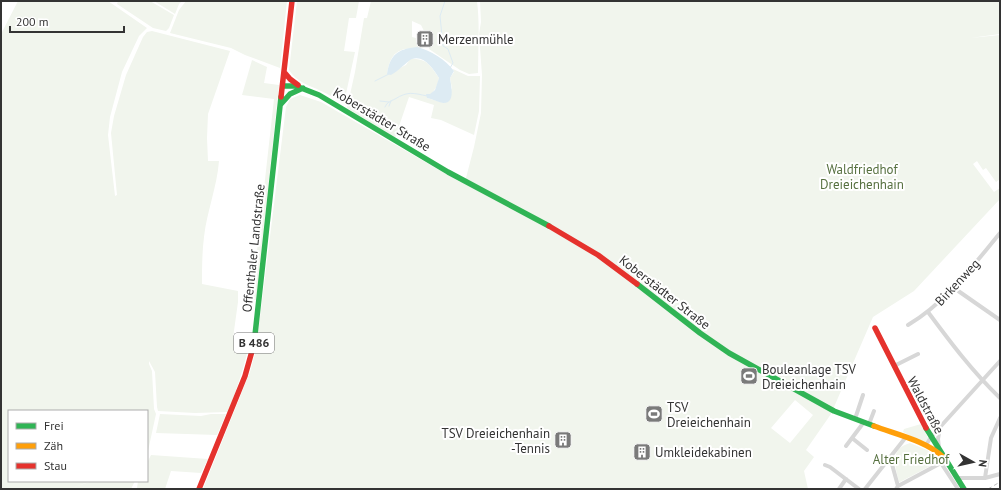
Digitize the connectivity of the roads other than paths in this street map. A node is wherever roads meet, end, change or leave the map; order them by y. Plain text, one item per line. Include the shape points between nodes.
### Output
1 (292, 1) edge
2 (284, 72) junction
3 (283, 86) junction
4 (303, 88) junction
5 (281, 104) junction
6 (1000, 233) edge
7 (954, 288) junction
8 (928, 312) junction
9 (1000, 320) edge
10 (908, 325) dead end
11 (875, 328) dead end
12 (918, 354) dead end
13 (1000, 361) edge
14 (894, 366) junction
15 (982, 380) junction
16 (863, 395) dead end
17 (1000, 398) edge
18 (874, 410) dead end
19 (1000, 418) edge
20 (855, 419) junction
21 (866, 423) junction
22 (941, 425) junction
23 (906, 437) junction
24 (930, 437) junction
25 (852, 438) junction
26 (926, 445) junction
27 (846, 446) dead end
28 (868, 450) dead end
29 (890, 457) junction
30 (943, 457) junction
31 (825, 465) dead end
32 (1000, 474) edge
33 (958, 478) junction
34 (985, 478) junction
35 (846, 479) junction
36 (897, 488) edge
37 (199, 489) edge
38 (839, 489) edge
39 (859, 489) edge
40 (865, 489) edge
41 (958, 489) edge
42 (964, 489) edge

1 - 2 street, Offenthaler Landstraße / B 486
2 - 3 street, Offenthaler Landstraße / B 486
2 - 4 street
3 - 4 street via 291,89
3 - 5 street, Offenthaler Landstraße / B 486
4 - 5 street via 292,92
4 - 20 street, Koberstädter Straße via 598,255 729,353 823,406
5 - 37 street, Offenthaler Landstraße / B 486 via 254,343 245,376
6 - 7 street, Birkenweg
7 - 8 street, Birkenweg
7 - 9 street
8 - 10 street, Birkenweg
8 - 15 street
11 - 14 street, Waldstraße
12 - 14 street
13 - 15 street
14 - 24 street, Waldstraße
15 - 17 street
15 - 22 street
16 - 20 street
18 - 21 street
19 - 34 street via 991,438
20 - 21 street, Koberstädter Straße
21 - 23 street, Koberstädter Straße
21 - 25 street
22 - 24 street
22 - 30 street via 938,441
23 - 26 street, Koberstädter Straße
23 - 29 street
24 - 26 street
24 - 30 street, Waldstraße
25 - 27 street
25 - 28 street
26 - 30 street, Koberstädter Straße
29 - 36 street
29 - 40 street
30 - 33 street, Waldstraße
31 - 35 street
32 - 34 street
33 - 34 street
33 - 42 street, Waldstraße
35 - 38 street
35 - 39 street
36 - 41 street via 941,463

